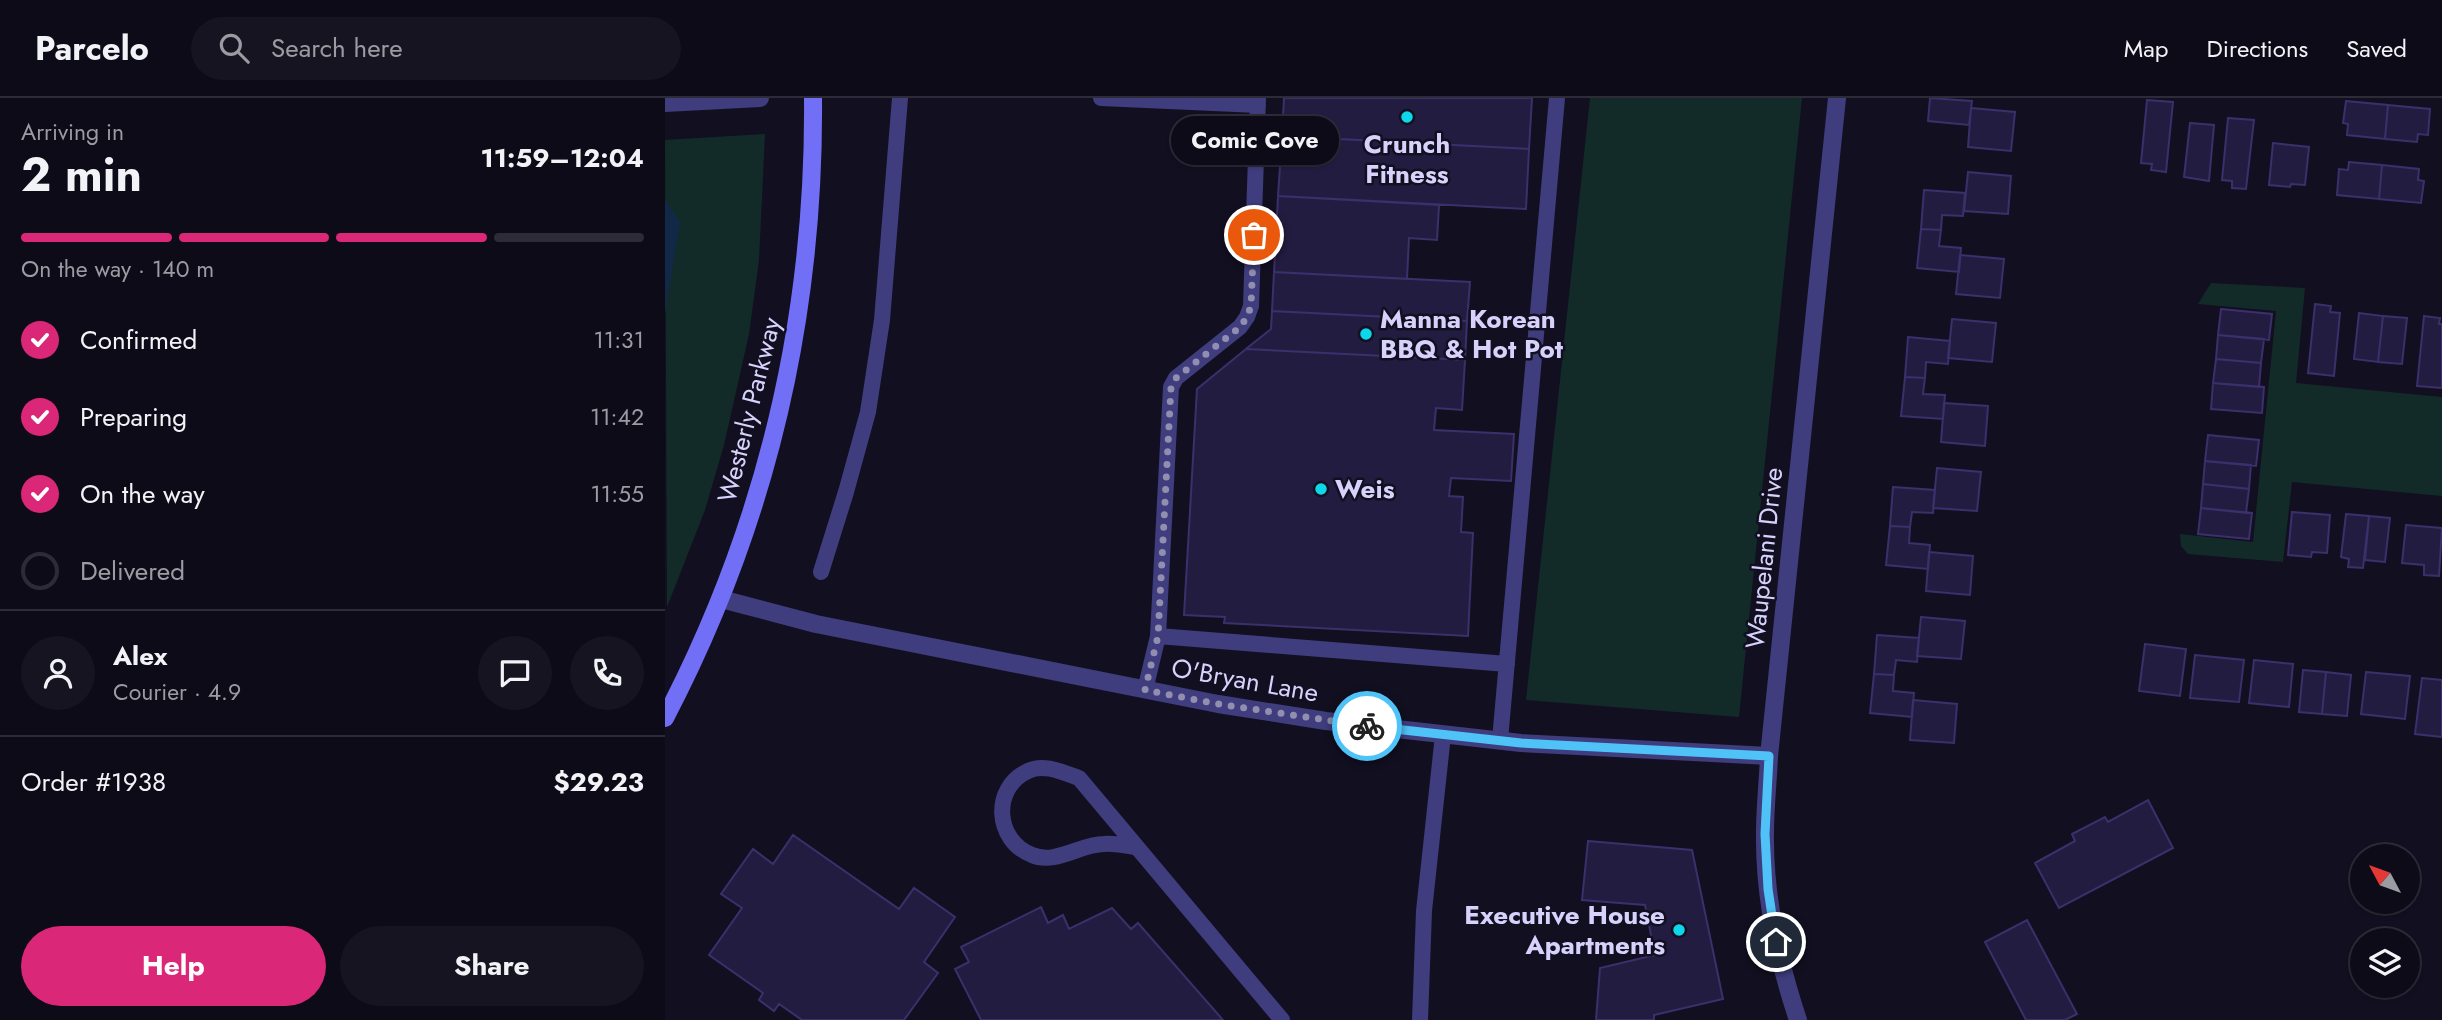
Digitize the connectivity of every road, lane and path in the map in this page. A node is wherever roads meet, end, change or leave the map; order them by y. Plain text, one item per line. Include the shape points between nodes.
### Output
1 (760, 98) edge
2 (813, 98) edge
3 (901, 98) edge
4 (1101, 98) edge
5 (1557, 98) edge
6 (1837, 98) edge
7 (1258, 102) edge
8 (665, 103) edge
9 (821, 572) dead end
10 (720, 599) junction
11 (1158, 636) junction
12 (1507, 664) junction
13 (1145, 690) junction
14 (665, 718) edge
15 (1443, 735) junction
16 (1500, 740) junction
17 (1769, 756) junction
18 (1136, 846) junction
19 (1282, 1020) edge
20 (1420, 1020) edge
21 (1798, 1020) edge

1 - 8 street
2 - 10 main road, Westerly Parkway via 809,219 796,334 762,477
3 - 9 lane via 882,320 868,412
4 - 7 lane
5 - 12 lane
6 - 17 street, Waupelani Drive
7 - 11 lane via 1251,306 1240,327 1176,378 1169,397
10 - 13 street, O'Bryan Lane via 816,624
10 - 14 main road, Westerly Parkway
11 - 12 lane
11 - 13 lane
12 - 16 lane
13 - 15 street, O'Bryan Lane
15 - 16 street, O'Bryan Lane
15 - 20 lane via 1424,911
16 - 17 street, O'Bryan Lane
17 - 21 street, Waupelani Drive via 1768,889 1776,942
18 - 18 lane via 1079,778 1054,769 1028,770 1012,784 1001,807 1004,828 1016,847 1033,856 1052,858 1103,844
18 - 19 lane

